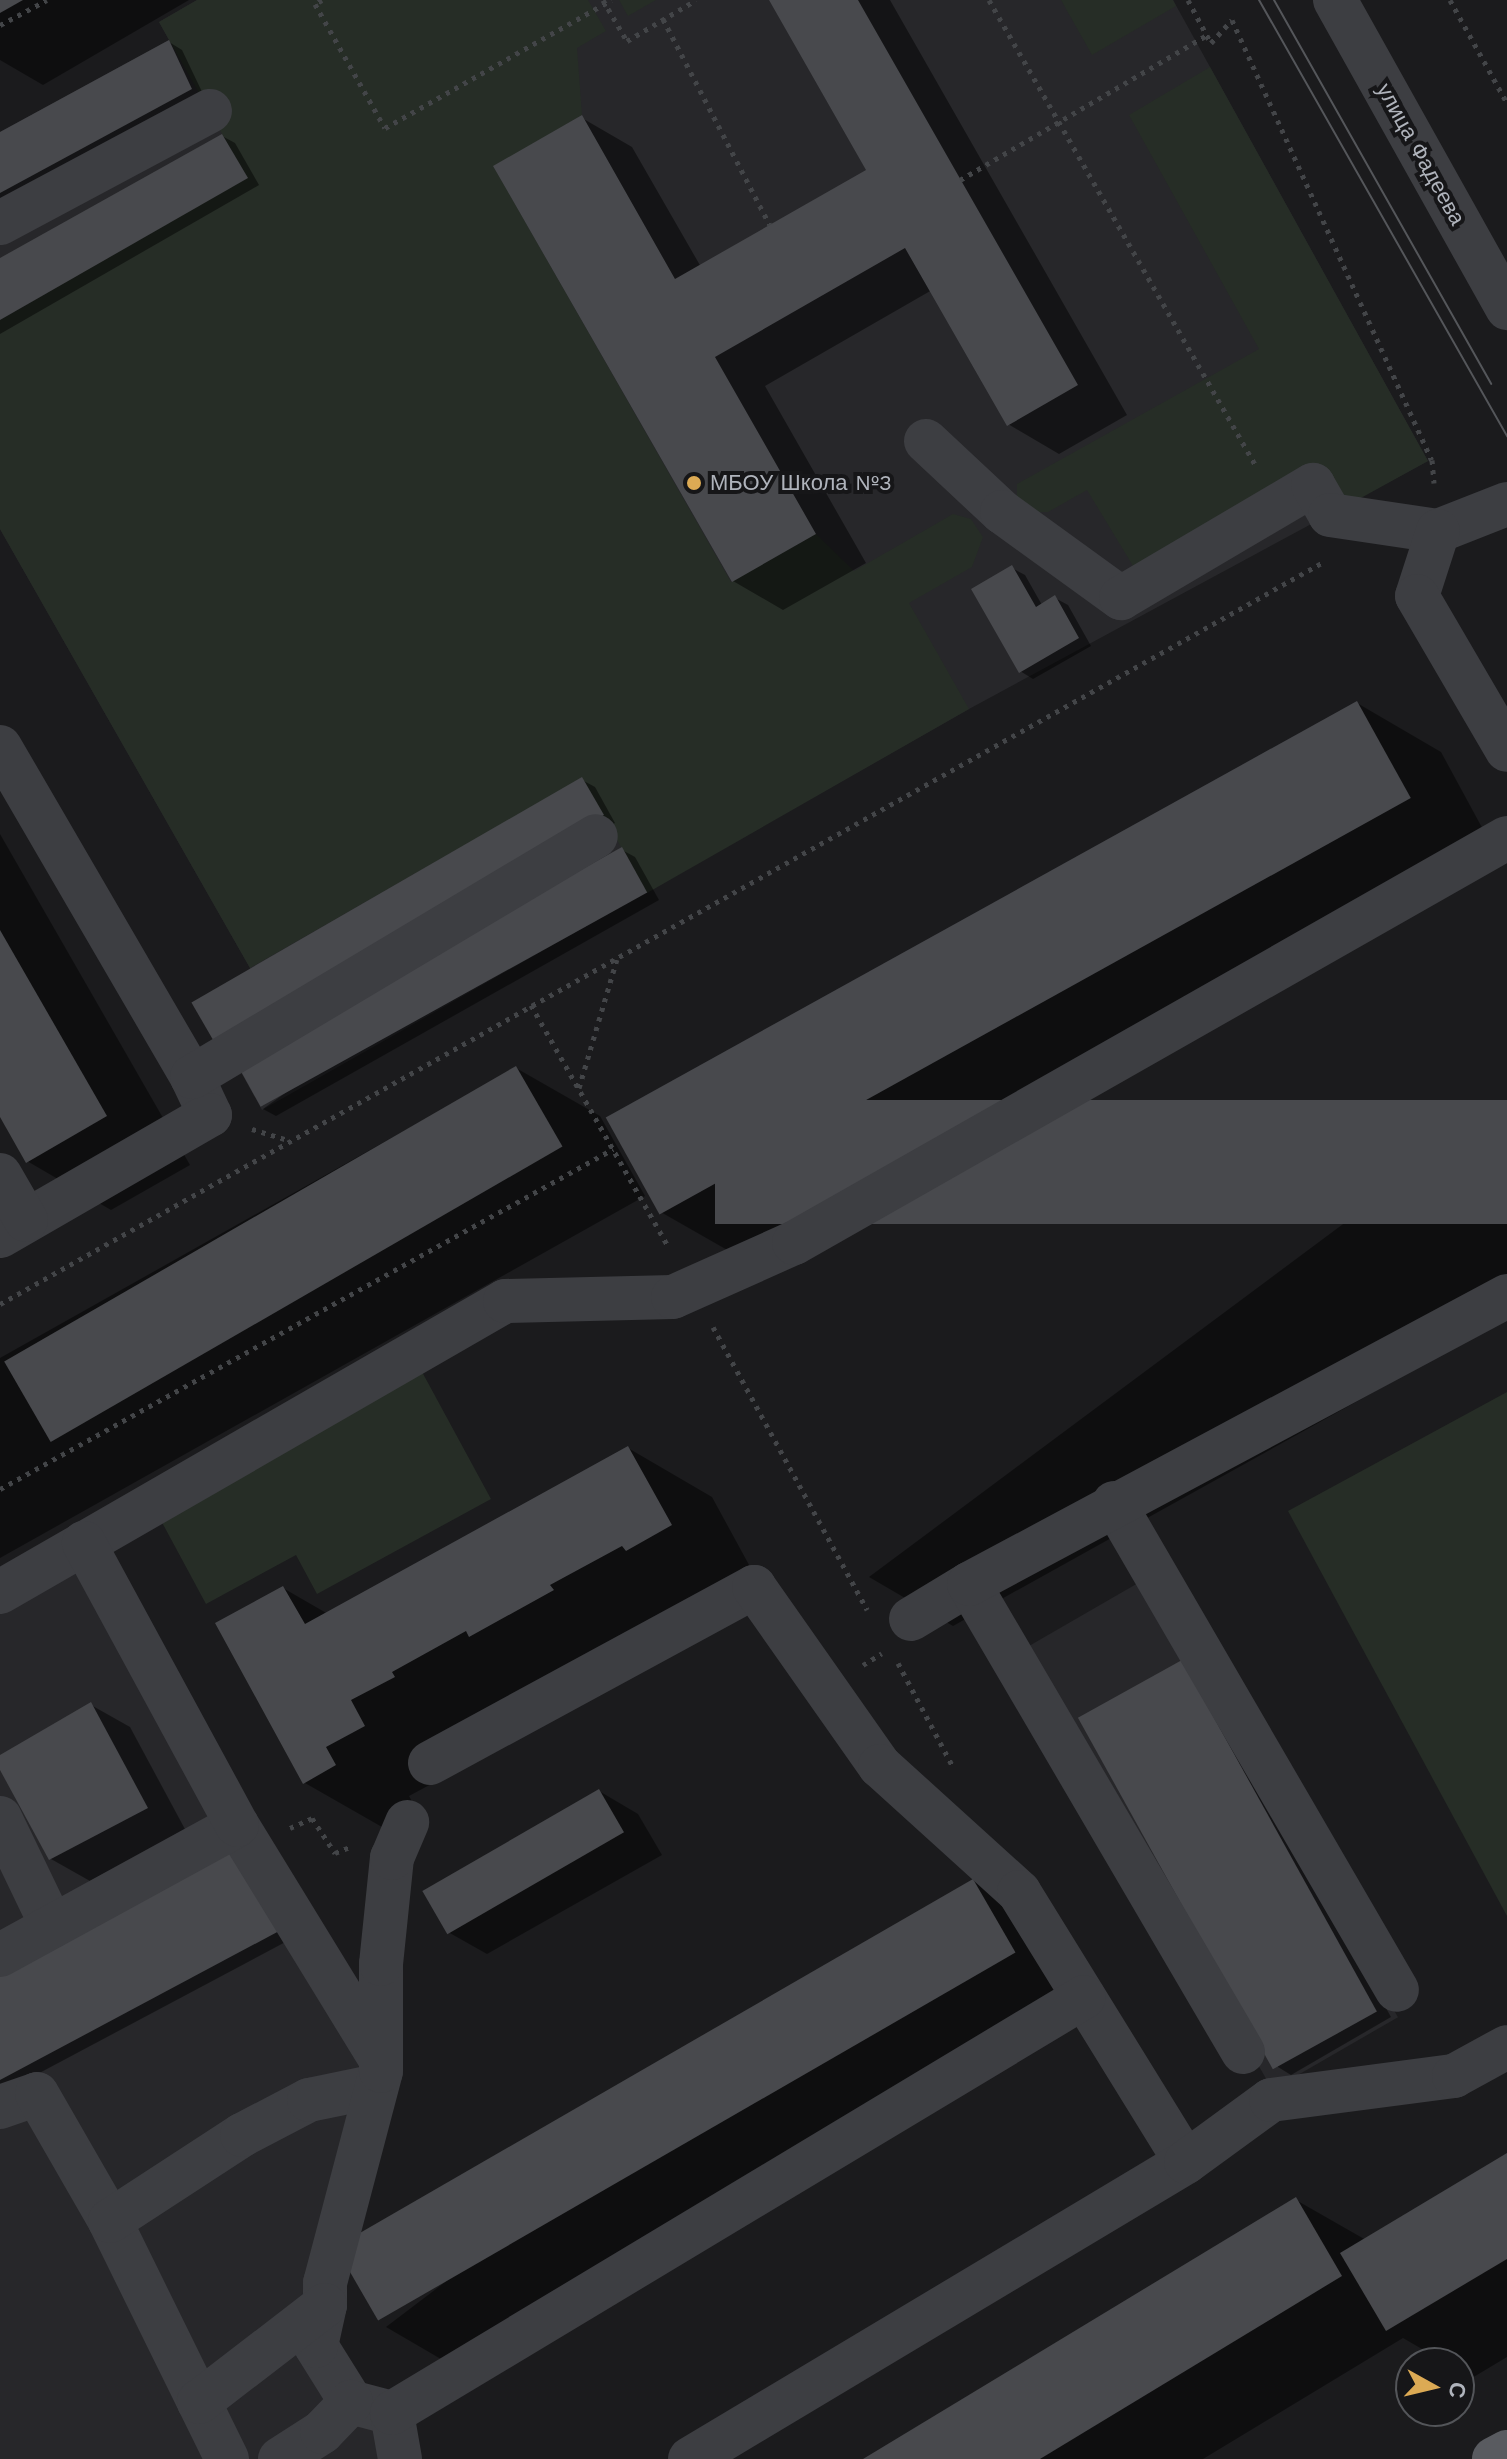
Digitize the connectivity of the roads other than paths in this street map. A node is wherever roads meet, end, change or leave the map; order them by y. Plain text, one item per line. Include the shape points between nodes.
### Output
1 (1335, 0) edge
2 (210, 111) dead end
3 (0, 223) edge
4 (1502, 289) edge
5 (926, 441) dead end
6 (1507, 504) edge
7 (1438, 531) junction
8 (0, 747) edge
9 (1507, 750) edge
10 (596, 836) dead end
11 (1507, 838) edge
12 (192, 1077) junction
13 (0, 1175) edge
14 (13, 1228) edge
15 (1507, 1296) edge
16 (1114, 1503) junction
17 (84, 1543) junction
18 (969, 1584) junction
19 (0, 1592) edge
20 (893, 1621) road end
21 (430, 1763) dead end
22 (0, 1818) edge
23 (407, 1822) road end
24 (237, 1825) junction
25 (52, 1926) junction
26 (0, 1955) edge
27 (1397, 1990) dead end
28 (1084, 1997) junction
29 (1507, 2047) edge
30 (1243, 2052) dead end
31 (379, 2072) junction
32 (0, 2107) edge
33 (1186, 2162) junction
34 (110, 2221) junction
35 (325, 2305) junction
36 (199, 2402) junction
37 (372, 2408) junction
38 (1507, 2452) edge
39 (227, 2459) edge
40 (280, 2459) edge
41 (400, 2459) edge
42 (690, 2459) edge
43 (1494, 2459) edge

1 - 4 street, улица Фадеева
2 - 3 street
5 - 7 street via 1002,512 1121,598 1313,485 1330,515
6 - 7 street
7 - 9 street via 1417,596
8 - 12 street
10 - 12 street
11 - 17 street via 794,1243 673,1297 505,1301
12 - 14 street via 210,1115
13 - 14 street
15 - 16 street
16 - 18 street
16 - 27 street
17 - 19 street
17 - 24 street
18 - 20 street
18 - 30 street
21 - 28 street via 754,1587 880,1766 1019,1892
22 - 25 street
23 - 31 street via 392,1858 381,1964
24 - 25 street
24 - 31 street
25 - 26 street
28 - 33 street
28 - 37 street
29 - 33 street via 1454,2076 1271,2100
31 - 34 street via 242,2135
31 - 35 street via 325,2283
32 - 34 street via 37,2094
33 - 42 street
34 - 36 street
35 - 36 street
35 - 37 street via 316,2346
36 - 39 street
37 - 40 street
37 - 41 street
38 - 43 main road

